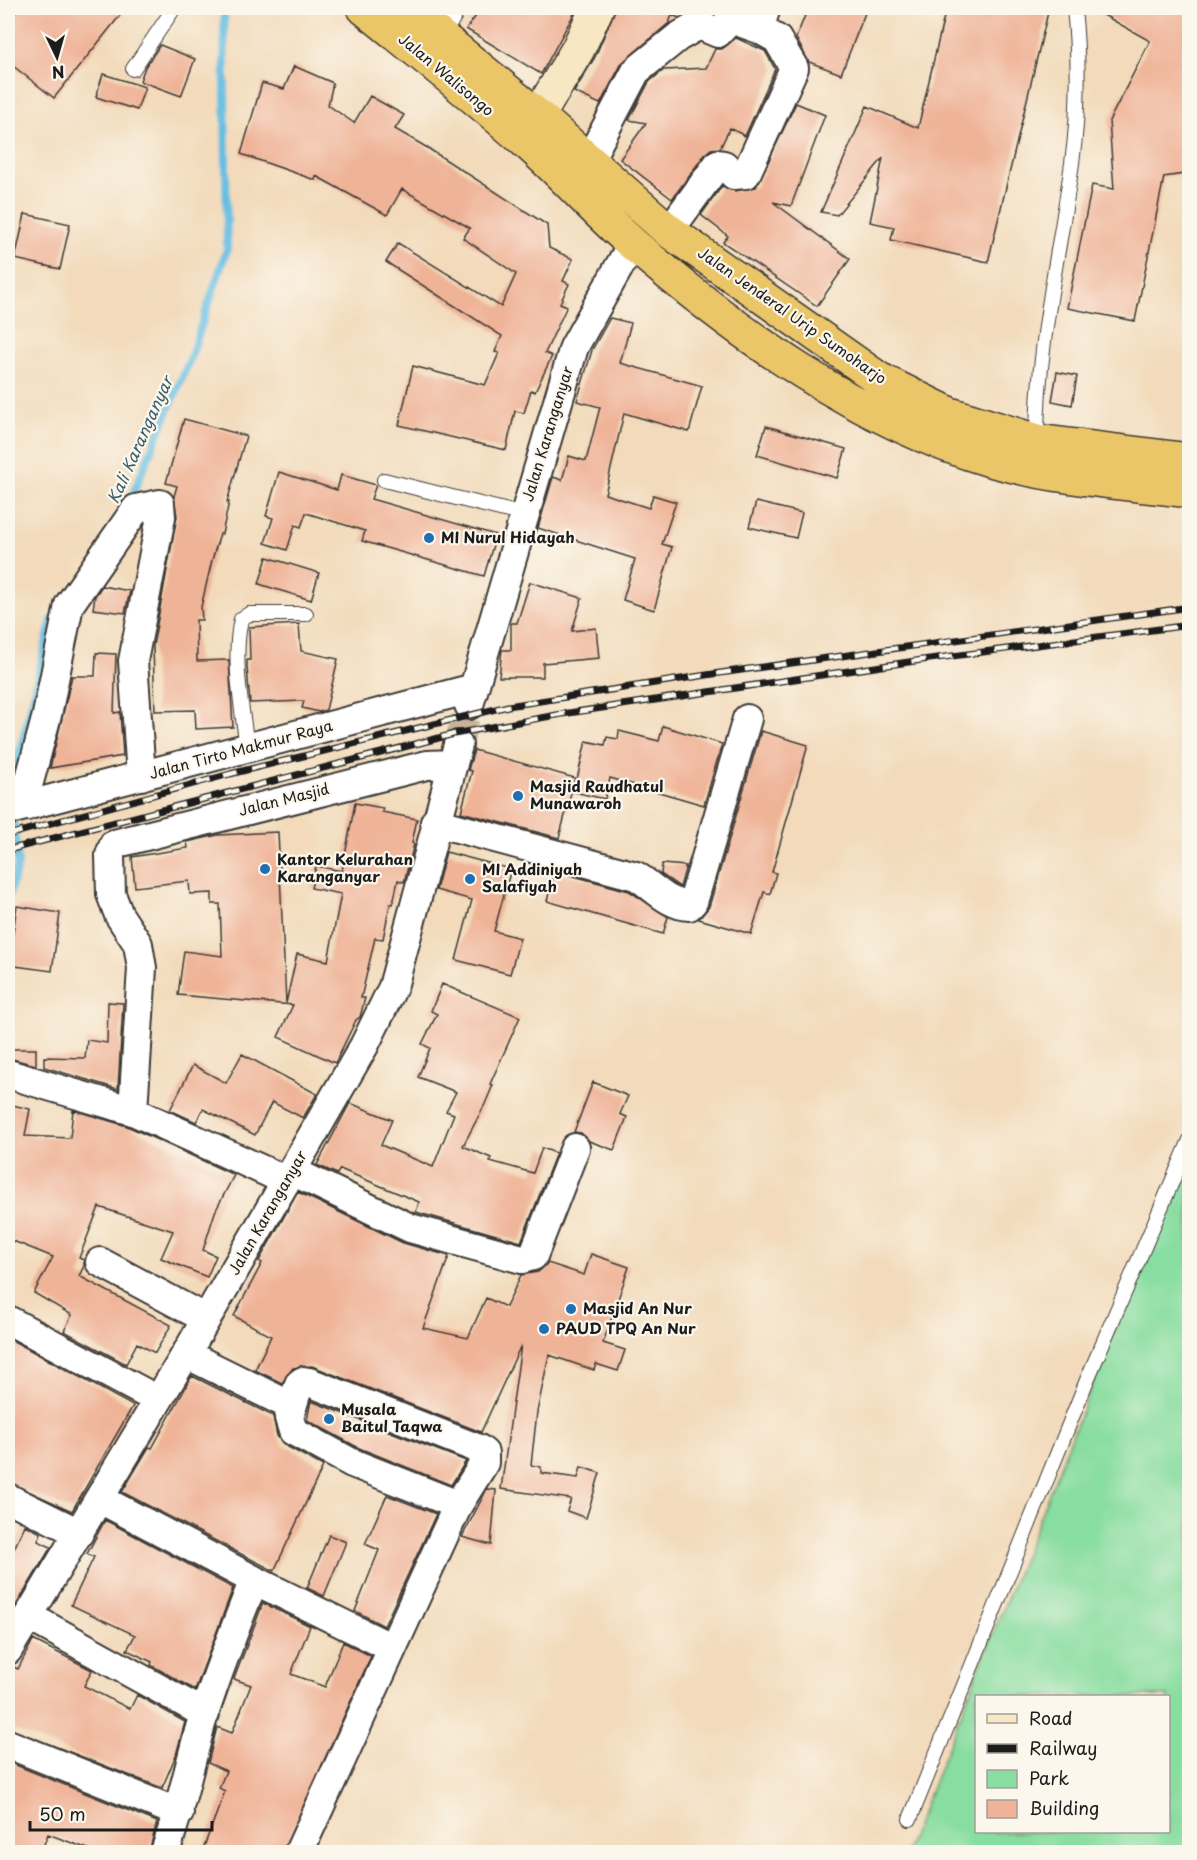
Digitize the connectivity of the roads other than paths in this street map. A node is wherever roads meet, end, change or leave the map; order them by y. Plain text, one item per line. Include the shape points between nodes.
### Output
1 (174, 8) edge
2 (364, 8) edge
3 (406, 8) edge
4 (459, 8) edge
5 (597, 8) edge
6 (1074, 8) edge
7 (763, 19) edge
8 (442, 38) junction
9 (133, 69) dead end
10 (533, 130) junction
11 (588, 162) junction
12 (669, 231) junction
13 (632, 244) junction
14 (1037, 441) junction
15 (1190, 460) edge
16 (384, 480) dead end
17 (1190, 491) edge
18 (524, 516) junction
19 (306, 614) dead end
20 (471, 696) joint
21 (747, 719) dead end
22 (247, 748) junction
23 (455, 754) joint
24 (141, 776) junction
25 (18, 808) edge
26 (435, 822) junction
27 (8, 1074) edge
28 (133, 1111) junction
29 (1190, 1140) edge
30 (575, 1148) dead end
31 (290, 1176) junction
32 (100, 1262) dead end
33 (206, 1319) junction
34 (8, 1320) edge
35 (186, 1354) junction
36 (158, 1401) junction
37 (291, 1406) junction
38 (8, 1498) edge
39 (100, 1499) junction
40 (458, 1505) junction
41 (79, 1533) junction
42 (254, 1580) junction
43 (14, 1635) edge
44 (392, 1648) junction
45 (205, 1714) junction
46 (8, 1744) edge
47 (179, 1813) junction
48 (910, 1819) dead end
49 (165, 1852) edge
50 (299, 1852) edge

1 - 9 lane
2 - 10 highway, Jalan Walisongo
3 - 8 highway, Jalan Walisongo
4 - 8 lane
5 - 10 street
6 - 14 lane via 1078,49 1073,161 1037,391
7 - 11 street via 731,19 718,33 699,26 678,37 636,71
7 - 12 street via 794,68 746,174 734,176 718,164
8 - 10 highway, Jalan Walisongo
10 - 11 highway, Jalan Jenderal Urip Sumoharjo
10 - 13 highway
11 - 12 highway, Jalan Jenderal Urip Sumoharjo
12 - 14 highway, Jalan Jenderal Urip Sumoharjo via 879,379 950,414
13 - 17 highway via 723,318 848,400 918,434 990,460 1050,473
13 - 18 street, Jalan Karanganyar via 574,347
14 - 15 highway, Jalan Jenderal Urip Sumoharjo
16 - 18 lane
18 - 20 street, Jalan Karanganyar
19 - 22 lane via 249,614 241,619 238,665
20 - 22 street, Jalan Tirto Makmur Raya
21 - 26 street via 689,906 668,900 636,876
22 - 24 street, Jalan Tirto Makmur Raya
23 - 26 street, Jalan Karanganyar
23 - 28 street, Jalan Masjid via 427,765 117,842 110,855 111,894 138,944 142,968
24 - 25 street, Jalan Tirto Makmur Raya
24 - 25 street via 133,661 161,517 160,504 136,509 69,605 47,715
26 - 31 street, Jalan Karanganyar via 393,987
27 - 28 street
28 - 31 street
29 - 48 lane via 1087,1380
30 - 31 street via 533,1256 522,1259 410,1228
31 - 33 street, Jalan Karanganyar
32 - 33 street
33 - 35 street, Jalan Karanganyar
34 - 36 street
35 - 36 street, Jalan Karanganyar
35 - 37 street
36 - 39 street, Jalan Karanganyar
37 - 40 street via 289,1425 293,1431 352,1463
37 - 40 street via 299,1384 309,1382 479,1449 484,1453 484,1463
38 - 41 street
39 - 41 street, Jalan Karanganyar
39 - 42 street
40 - 44 street
41 - 43 street, Jalan Karanganyar
42 - 44 street
42 - 45 street
43 - 45 street
44 - 50 street
45 - 47 street
46 - 47 street
47 - 49 street

